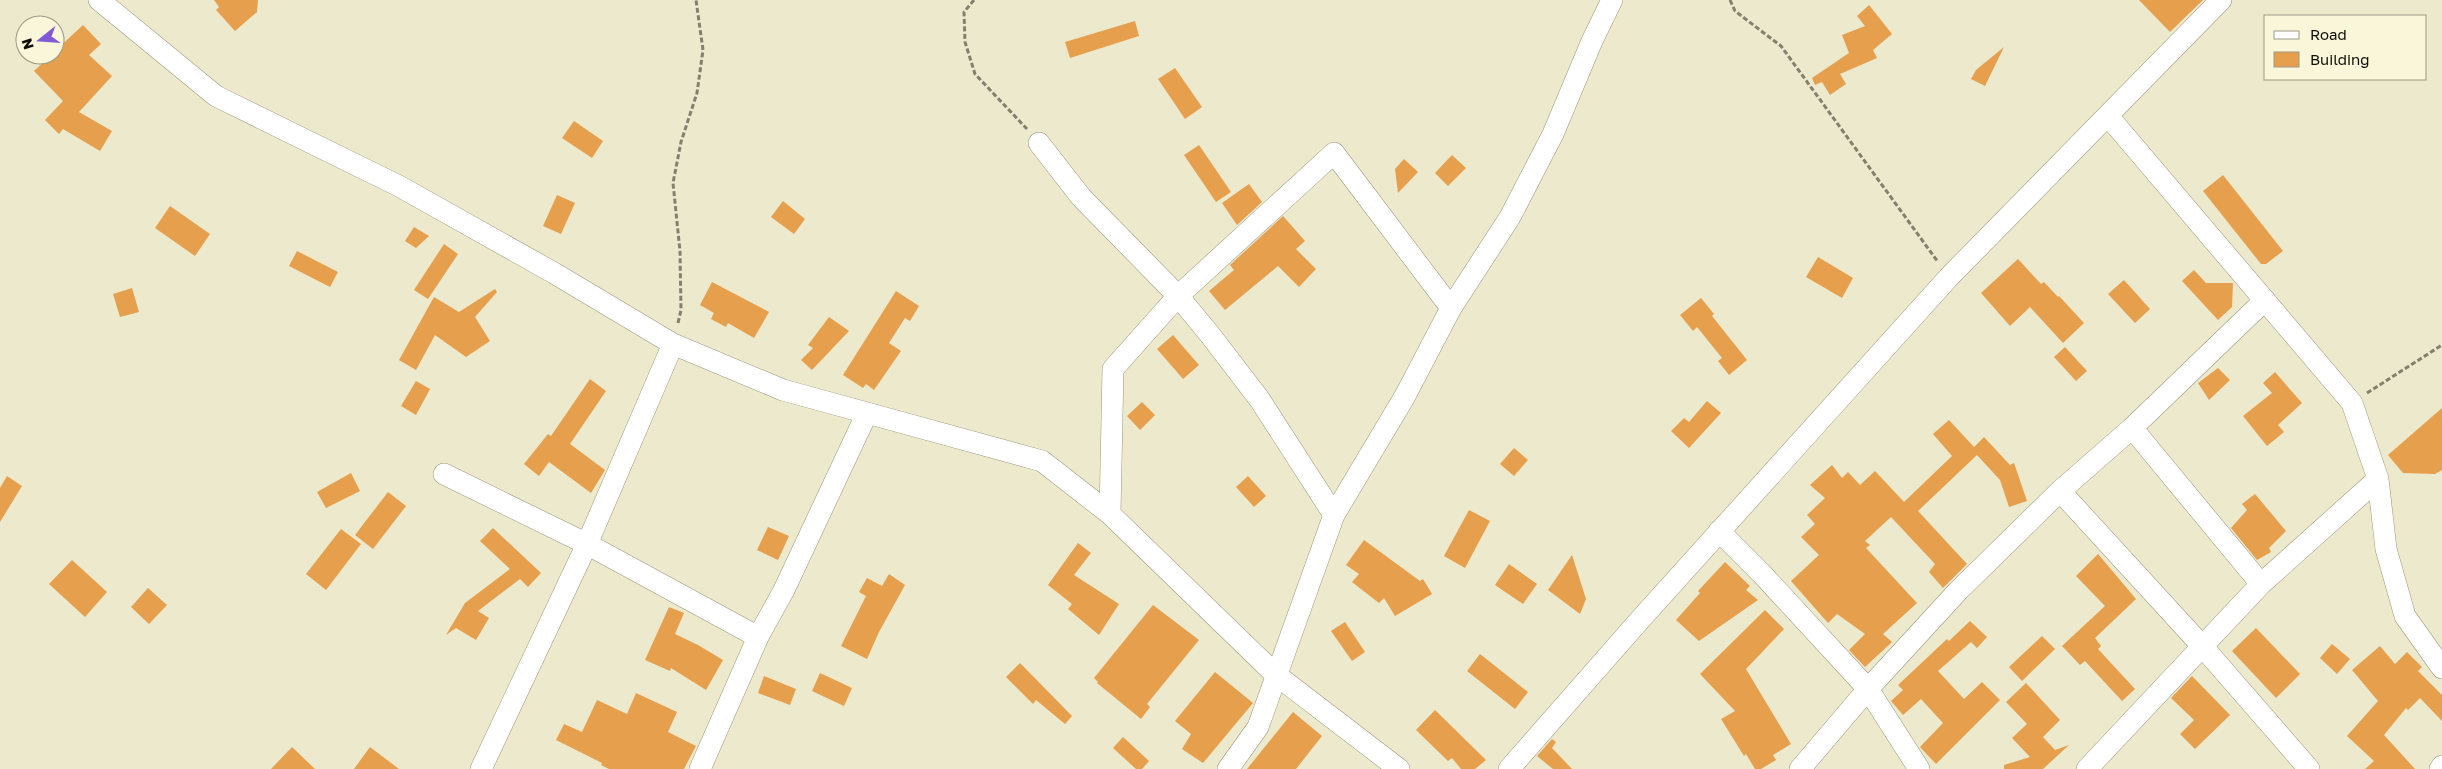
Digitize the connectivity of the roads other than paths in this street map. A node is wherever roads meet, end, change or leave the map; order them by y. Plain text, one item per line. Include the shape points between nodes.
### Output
1 (1612, 0) edge
2 (2221, 0) edge
3 (105, 2) edge
4 (2108, 116) junction
5 (1039, 143) road end
6 (1178, 296) junction
7 (2265, 300) junction
8 (1451, 308) junction
9 (673, 344) junction
10 (867, 413) junction
11 (2132, 428) junction
12 (444, 474) dead end
13 (2378, 479) junction
14 (2060, 491) junction
15 (1110, 514) junction
16 (1334, 515) junction
17 (1719, 531) junction
18 (587, 544) junction
19 (2261, 584) junction
20 (758, 638) junction
21 (2203, 647) junction
22 (2442, 668) edge
23 (1275, 674) junction
24 (1868, 689) junction
25 (2442, 766) edge
26 (481, 769) edge
27 (700, 769) edge
28 (1228, 769) edge
29 (1399, 769) edge
30 (1509, 769) edge
31 (1800, 769) edge
32 (1919, 769) edge
33 (2086, 769) edge
34 (2309, 769) edge
35 (2440, 769) edge

1 - 8 street via 1553,134 1510,217
2 - 4 street
3 - 9 street via 216,96 399,186
4 - 7 street
4 - 17 street via 1949,277
5 - 6 street via 1081,197
6 - 8 street via 1334,153
6 - 15 street via 1113,369
6 - 16 street via 1260,400
7 - 11 street
7 - 13 street via 2352,403
8 - 16 street via 1406,396
9 - 10 street via 783,390
9 - 18 street
10 - 15 street via 1042,461
10 - 20 street
11 - 14 street
11 - 19 street
12 - 18 street
13 - 19 street
13 - 22 street via 2386,549 2405,616
14 - 21 street
14 - 24 street via 1958,591
15 - 23 street
16 - 23 street
17 - 24 street
17 - 30 street
18 - 20 street
18 - 26 street
19 - 21 street
20 - 27 street
21 - 33 street
21 - 34 street
23 - 28 street via 1258,727
23 - 29 street
24 - 31 street
24 - 32 street
25 - 35 street

